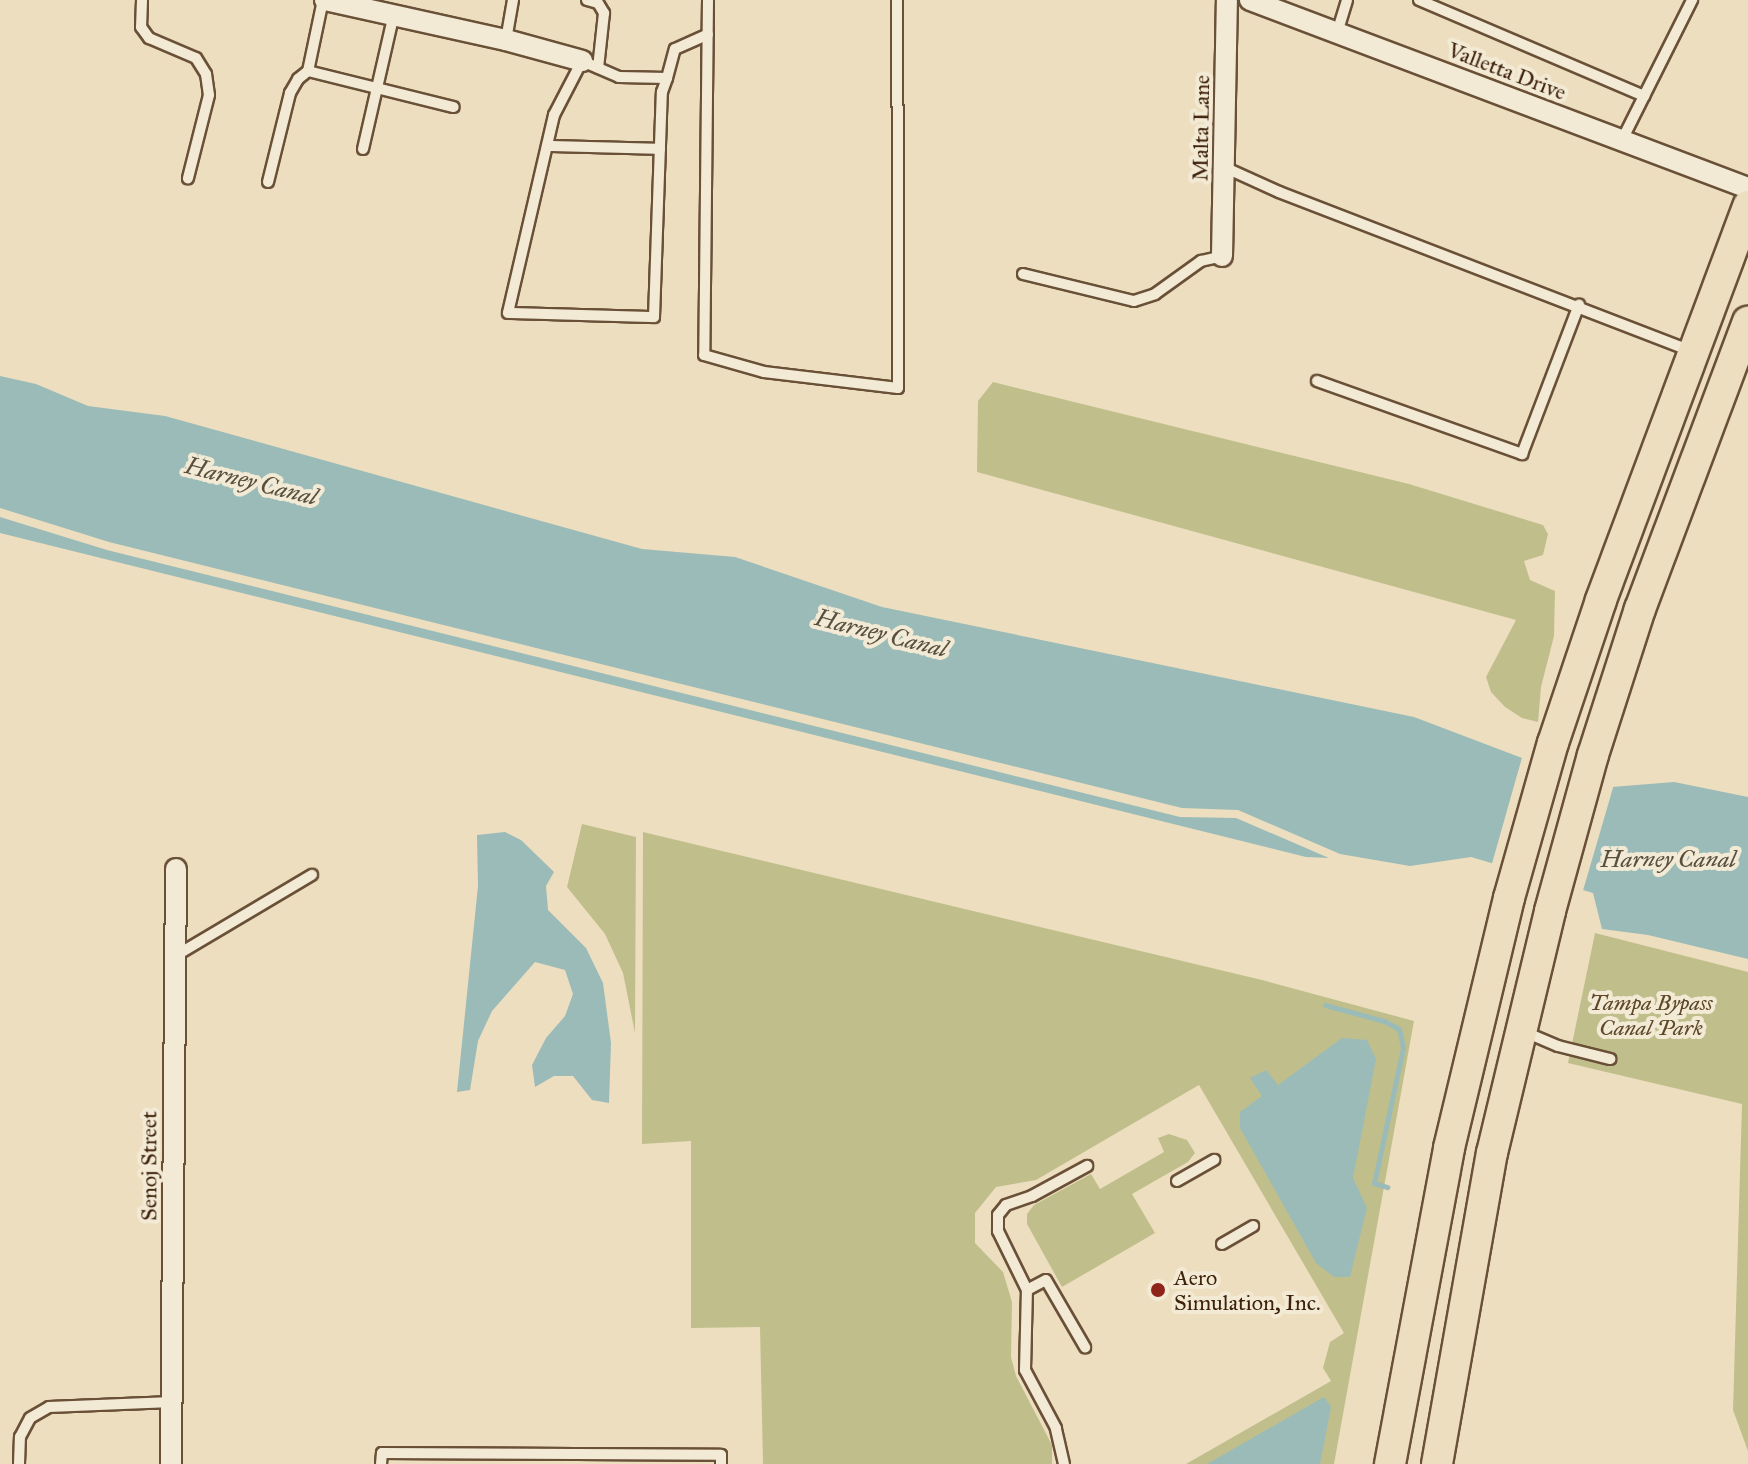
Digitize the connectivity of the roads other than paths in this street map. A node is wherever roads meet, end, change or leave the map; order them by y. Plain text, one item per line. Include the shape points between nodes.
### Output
1 (142, 0) edge
2 (324, 0) edge
3 (513, 0) edge
4 (587, 0) edge
5 (708, 0) edge
6 (897, 0) edge
7 (1227, 0) edge
8 (1250, 0) edge
9 (1347, 0) edge
10 (1419, 0) edge
11 (1692, 0) edge
12 (394, 14) junction
13 (1337, 33) junction
14 (708, 34) junction
15 (506, 40) junction
16 (590, 65) junction
17 (308, 71) junction
18 (667, 78) junction
19 (377, 88) junction
20 (1644, 96) junction
21 (454, 107) dead end
22 (1622, 140) junction
23 (547, 146) junction
24 (363, 149) dead end
25 (660, 149) junction
26 (1224, 167) junction
27 (188, 178) dead end
28 (268, 182) dead end
29 (1748, 188) edge
30 (1748, 206) edge
31 (1222, 256) joint
32 (1023, 274) dead end
33 (1579, 305) junction
34 (1748, 322) edge
35 (1692, 352) junction
36 (1317, 381) dead end
37 (176, 869) dead end
38 (312, 875) dead end
39 (1529, 904) junction
40 (175, 956) junction
41 (1520, 1030) junction
42 (1610, 1059) dead end
43 (1214, 1160) dead end
44 (1087, 1166) dead end
45 (1177, 1181) dead end
46 (1253, 1226) dead end
47 (1222, 1244) dead end
48 (1027, 1290) junction
49 (1085, 1347) dead end
50 (172, 1402) junction
51 (19, 1464) edge
52 (171, 1464) edge
53 (381, 1464) edge
54 (721, 1464) edge
55 (1064, 1464) edge
56 (1390, 1464) edge
57 (1437, 1464) edge

1 - 27 lane via 141,27 149,38 196,58 206,74 209,95
2 - 12 street
2 - 17 lane
3 - 15 lane
4 - 16 lane via 598,3 604,13
5 - 14 lane
6 - 14 lane via 898,388 764,372 704,355
7 - 26 street, Malta Lane
8 - 13 street, Valletta Drive
9 - 13 lane
10 - 20 lane
11 - 20 lane
12 - 15 street
12 - 19 lane
13 - 22 street, Valletta Drive
14 - 18 lane via 675,49
15 - 16 street
16 - 18 lane via 619,77
16 - 23 lane via 554,115
17 - 19 lane
17 - 28 lane via 290,93
18 - 25 lane
19 - 21 lane
19 - 24 lane
20 - 22 lane
22 - 29 street, Valletta Drive
23 - 25 lane
23 - 25 lane via 508,313 654,317
26 - 31 street, Malta Lane
26 - 33 lane
30 - 35 main road
31 - 32 lane via 1201,261 1155,294 1134,301
33 - 35 lane
33 - 36 lane via 1522,454
34 - 39 main road via 1645,595 1593,755
35 - 39 main road via 1553,743
37 - 40 street, Senoj Street
38 - 40 lane
39 - 41 main road
39 - 56 main road via 1449,1148
40 - 50 street, Senoj Street
41 - 42 lane
41 - 57 main road via 1492,1153
43 - 45 lane
44 - 48 lane via 1006,1205 998,1215 998,1231
46 - 47 lane
48 - 49 lane via 1046,1280
48 - 55 lane via 1025,1370 1056,1428
50 - 51 lane via 49,1407 30,1418 20,1437
50 - 52 street, Senoj Street
53 - 54 lane via 382,1453 721,1455

